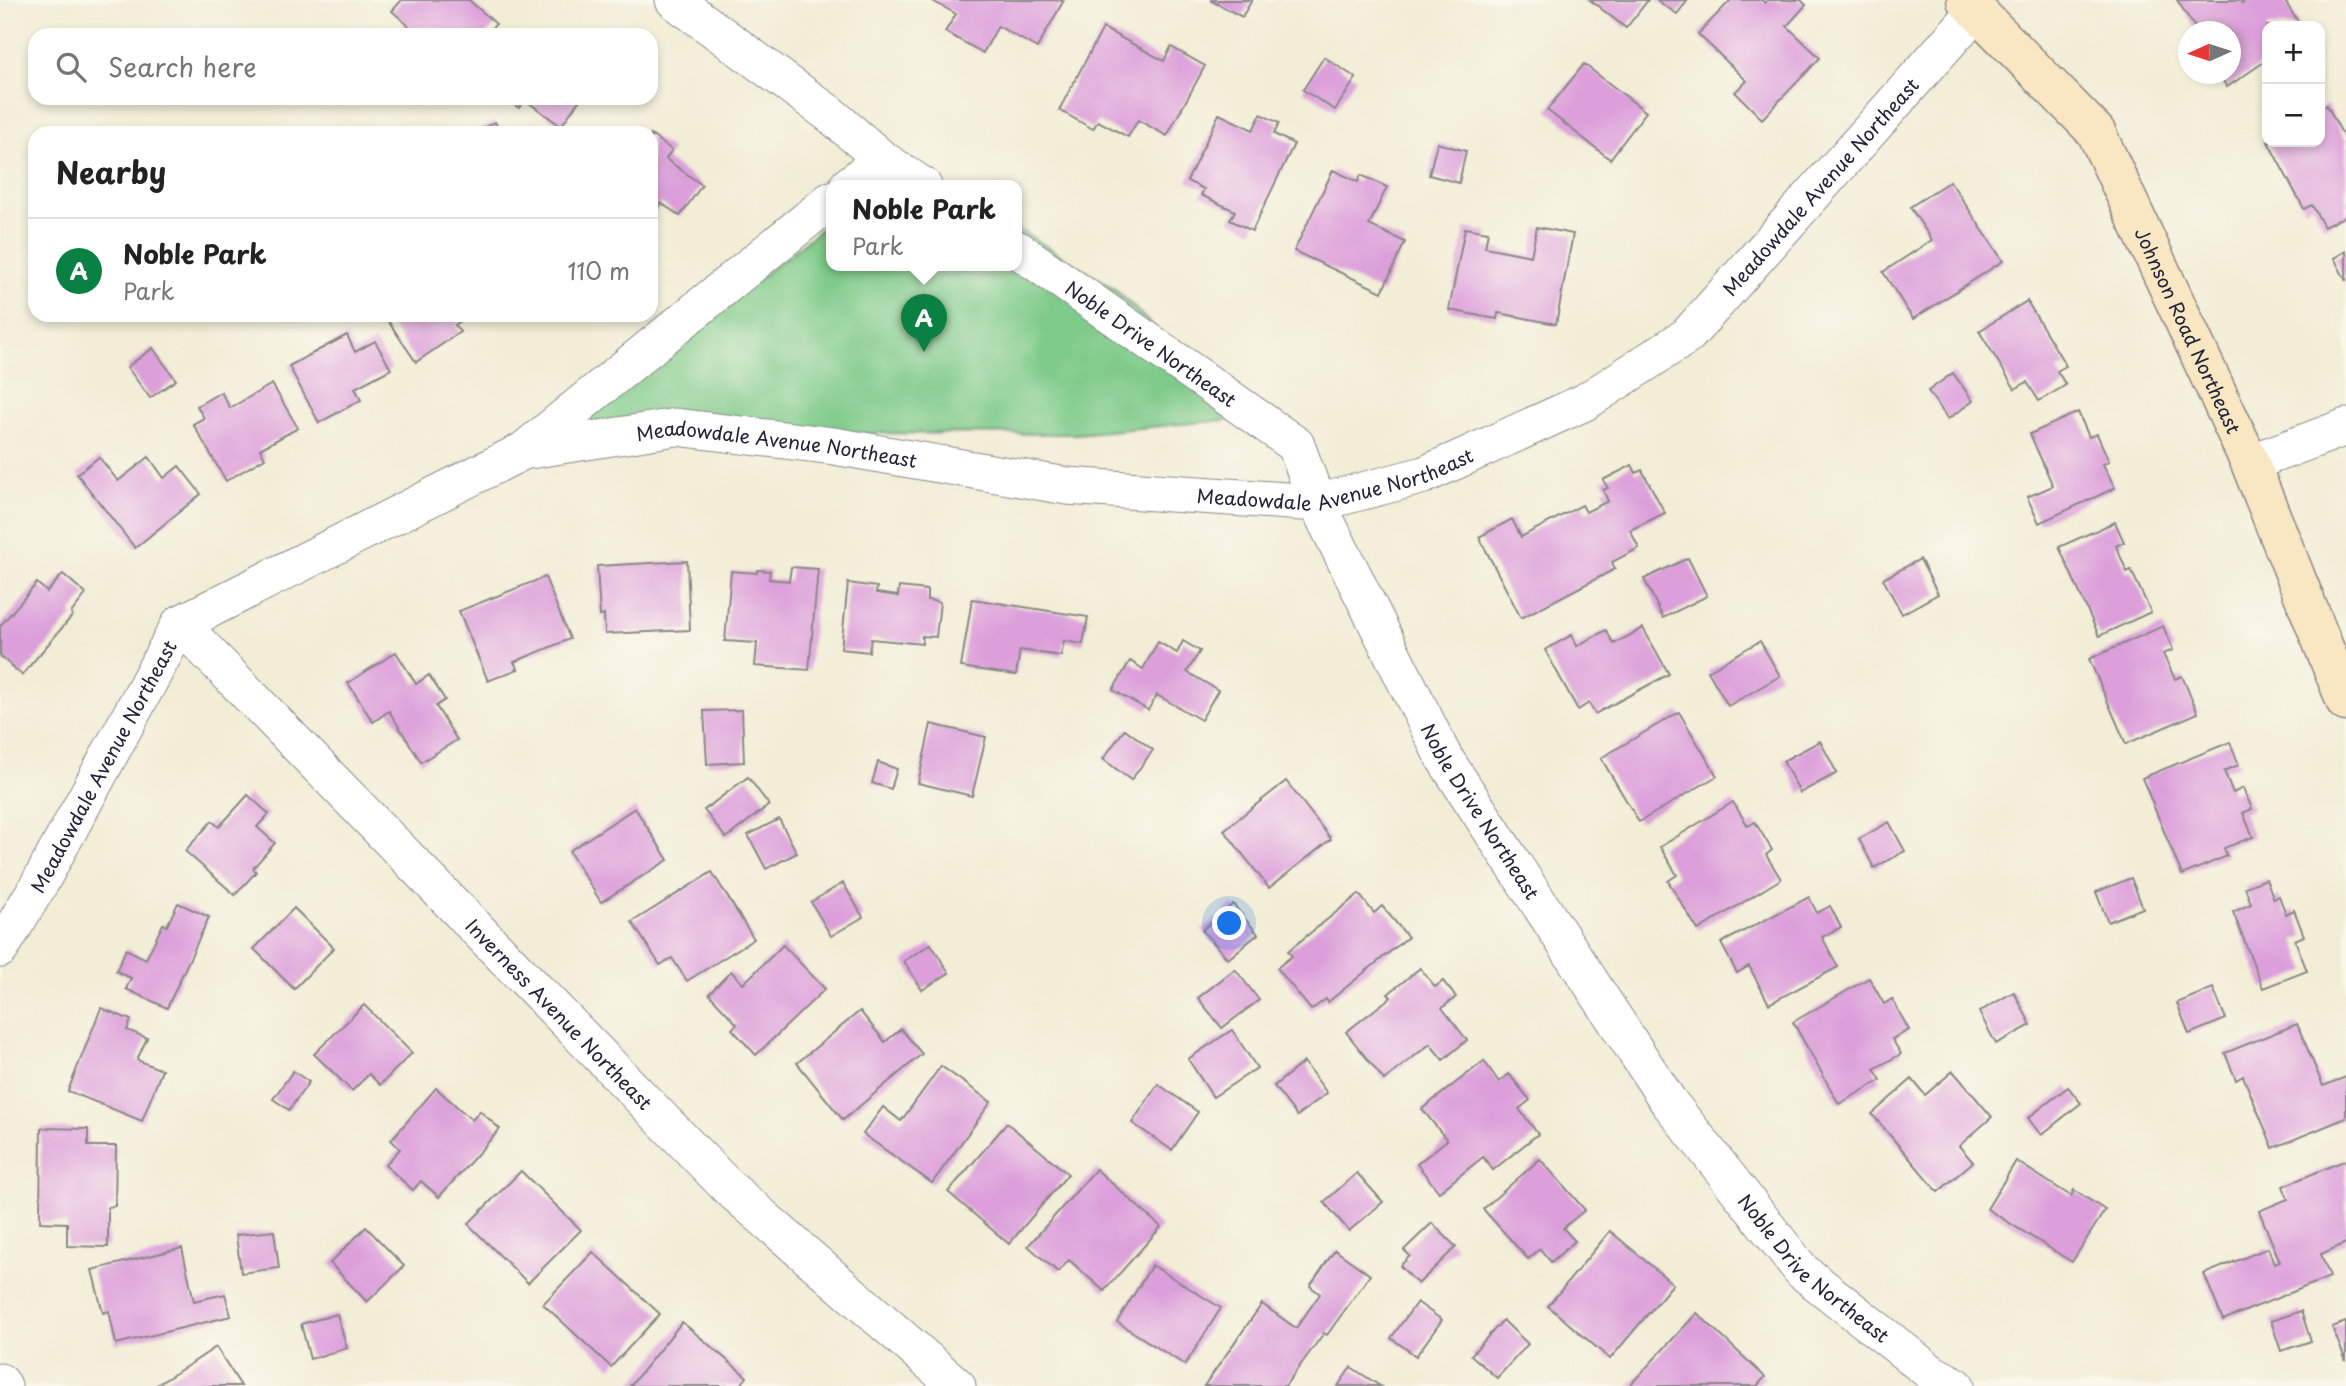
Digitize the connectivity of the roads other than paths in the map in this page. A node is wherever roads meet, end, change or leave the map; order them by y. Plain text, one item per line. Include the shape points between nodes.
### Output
1 (674, 0) edge
2 (1971, 5) edge
3 (882, 159) junction
4 (856, 180) edge
5 (914, 180) edge
6 (826, 204) edge
7 (1022, 252) edge
8 (2346, 427) edge
9 (523, 452) junction
10 (2250, 463) junction
11 (1317, 502) junction
12 (180, 624) junction
13 (2346, 702) edge
14 (0, 949) edge
15 (957, 1386) edge
16 (1956, 1386) edge

1 - 3 street via 831,115
2 - 10 street, Johnson Road Northeast via 2096,132
2 - 11 street, Meadowdale Avenue Northeast via 1687,335 1585,402 1424,475
3 - 4 street
3 - 5 street
6 - 9 street, Meadowdale Avenue Northeast
7 - 11 street, Noble Drive Northeast via 1297,445
8 - 10 street
9 - 11 street, Meadowdale Avenue Northeast via 676,427 834,446 1067,486
9 - 12 street, Meadowdale Avenue Northeast
10 - 13 street, Johnson Road Northeast
11 - 16 street, Noble Drive Northeast via 1443,755 1668,1101 1802,1272 1933,1374
12 - 14 street, Meadowdale Avenue Northeast
12 - 15 street, Inverness Avenue Northeast via 728,1187

